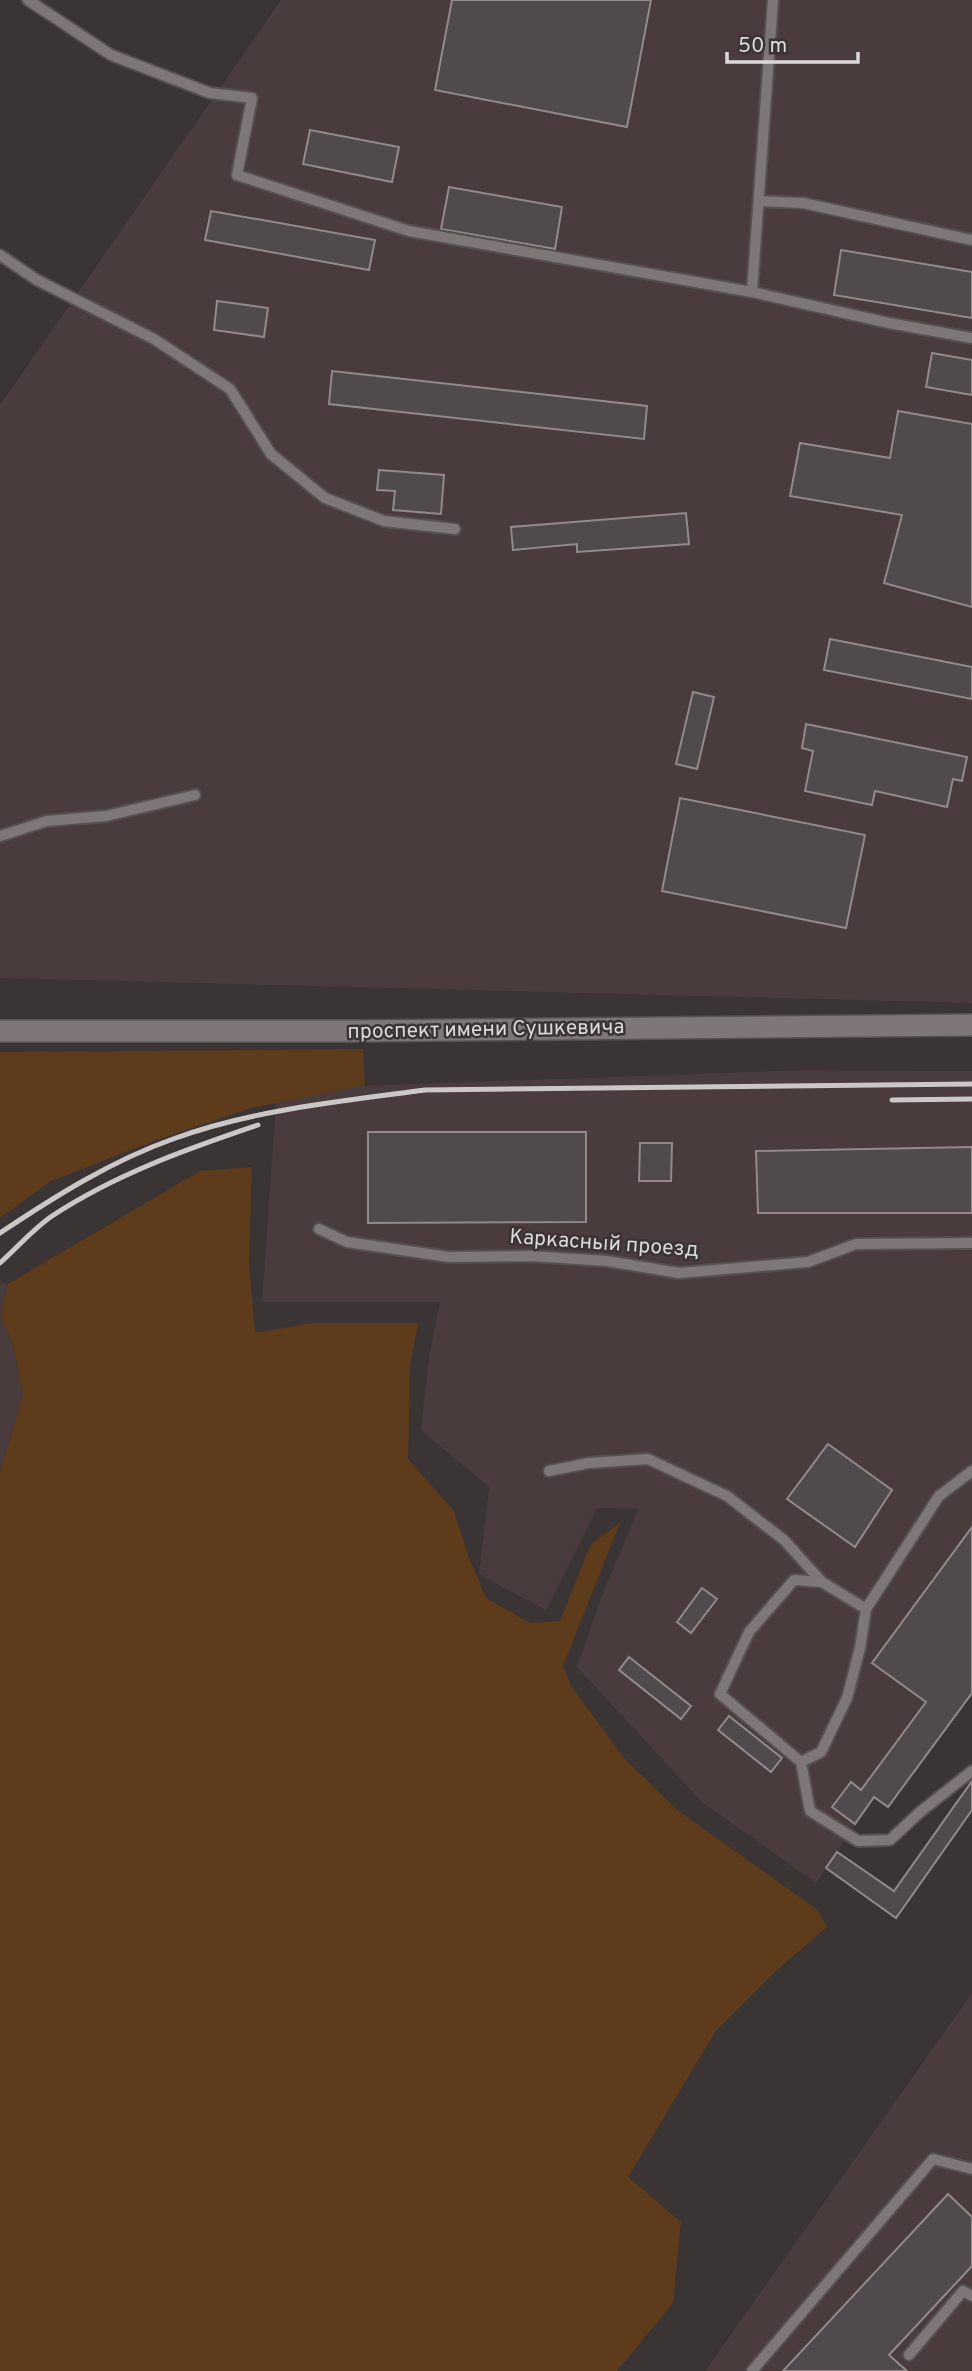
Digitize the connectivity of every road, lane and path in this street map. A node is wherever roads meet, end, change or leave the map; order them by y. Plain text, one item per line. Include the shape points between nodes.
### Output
1 (28, 0) edge
2 (773, 0) edge
3 (759, 201) junction
4 (972, 240) edge
5 (0, 256) edge
6 (752, 292) junction
7 (972, 338) edge
8 (455, 529) dead end
9 (195, 795) dead end
10 (0, 836) edge
11 (972, 1025) edge
12 (0, 1031) edge
13 (319, 1229) dead end
14 (972, 1243) edge
15 (549, 1471) dead end
16 (972, 1471) edge
17 (822, 1582) junction
18 (866, 1609) junction
19 (801, 1762) junction
20 (972, 1771) edge
21 (972, 2169) edge
22 (972, 2296) edge
23 (909, 2355) dead end
24 (752, 2371) edge

1 - 6 lane via 111,55 211,93 252,98 237,175 409,231
2 - 3 lane
3 - 4 lane via 803,203
3 - 6 lane
5 - 8 lane via 37,280 154,339 230,389 271,454 325,498 384,521
6 - 7 lane
9 - 10 lane via 106,816 47,821
11 - 12 street, проспект имени Сушкевича
13 - 14 lane, Каркасный проезд via 347,1242 449,1257 607,1261 679,1273 808,1262 856,1244
15 - 17 lane via 648,1459 727,1496 784,1540
16 - 18 lane via 939,1496
17 - 18 lane
17 - 19 lane via 794,1580 749,1632 720,1694
18 - 19 lane via 847,1698 821,1752
19 - 20 lane via 810,1811 858,1841 890,1840
21 - 24 lane via 933,2159
22 - 23 lane via 963,2291

